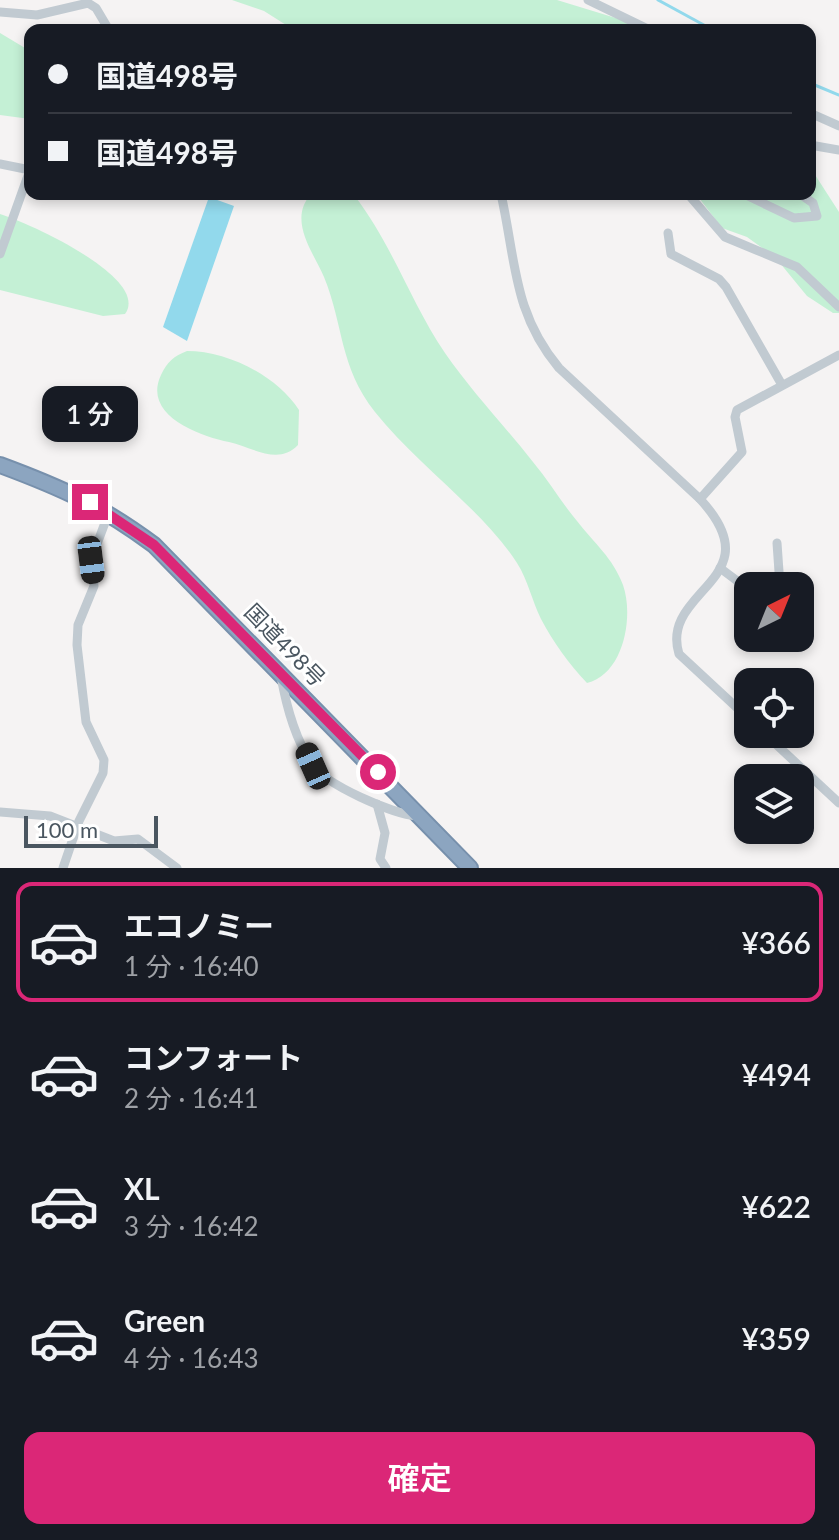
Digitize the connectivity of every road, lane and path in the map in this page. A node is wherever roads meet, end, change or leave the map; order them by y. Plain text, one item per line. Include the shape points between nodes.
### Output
1 (588, 0) edge
2 (0, 12) edge
3 (105, 24) edge
4 (638, 24) edge
5 (816, 116) edge
6 (839, 126) edge
7 (816, 146) edge
8 (839, 150) edge
9 (0, 164) edge
10 (24, 169) edge
11 (24, 187) edge
12 (502, 200) edge
13 (693, 200) edge
14 (756, 200) edge
15 (809, 200) edge
16 (668, 233) dead end
17 (0, 254) edge
18 (839, 307) edge
19 (839, 355) edge
20 (782, 385) junction
21 (0, 465) edge
22 (700, 499) junction
23 (109, 512) junction
24 (777, 543) dead end
25 (720, 568) junction
26 (779, 572) edge
27 (734, 578) edge
28 (281, 673) junction
29 (734, 705) edge
30 (780, 748) edge
31 (839, 803) edge
32 (377, 804) junction
33 (0, 812) edge
34 (421, 816) junction
35 (79, 829) junction
36 (63, 868) edge
37 (177, 868) edge
38 (386, 868) edge
39 (470, 868) edge

1 - 4 street
2 - 3 street via 37,15 88,3
5 - 6 street
7 - 8 street
9 - 10 street
11 - 17 street
12 - 22 street via 522,308 539,344
13 - 18 street via 725,237 797,267
14 - 15 street via 794,218 817,216
16 - 20 street via 671,254 726,287
19 - 20 street
20 - 22 street via 737,410 742,452
21 - 23 highway, 国道498号 via 71,491
22 - 25 street via 725,532
23 - 28 highway, 国道498号 via 154,545
23 - 35 street via 91,560 94,586 78,625 86,722 104,760 99,788
24 - 26 street
25 - 27 street
25 - 29 street via 676,627 675,642 679,654
28 - 32 street via 285,697 313,766
28 - 34 highway, 国道498号
30 - 31 street
32 - 34 street
32 - 38 street via 385,833 380,859
33 - 35 street via 50,816
34 - 39 highway, 国道498号
35 - 36 street
35 - 37 street via 114,841 138,839

